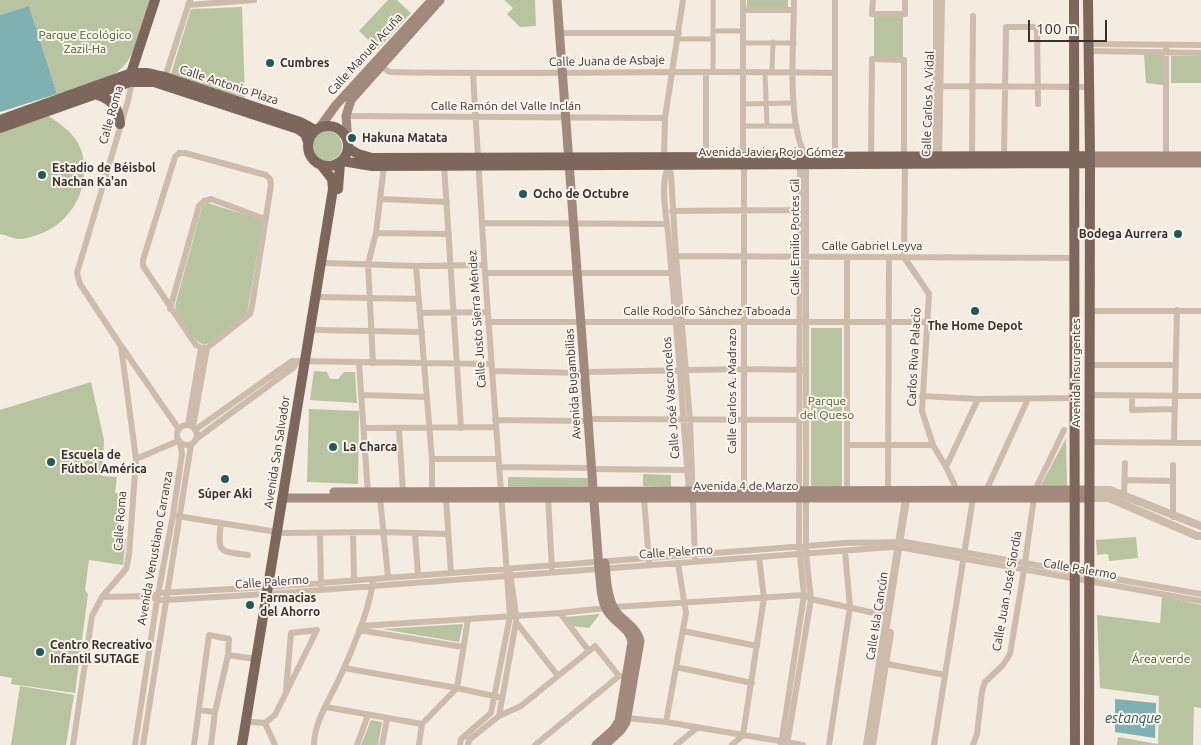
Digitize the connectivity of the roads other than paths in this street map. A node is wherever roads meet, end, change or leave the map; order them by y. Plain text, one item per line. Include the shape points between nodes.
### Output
1 (155, 0) edge
2 (254, 0) edge
3 (437, 0) edge
4 (557, 0) edge
5 (563, 0) edge
6 (683, 0) edge
7 (713, 0) edge
8 (743, 0) edge
9 (794, 0) edge
10 (835, 0) edge
11 (873, 0) edge
12 (905, 0) edge
13 (936, 0) edge
14 (942, 0) edge
15 (1074, 0) edge
16 (1088, 0) edge
17 (225, 1) edge
18 (189, 3) edge
19 (743, 10) junction
20 (794, 10) junction
21 (973, 16) dead end
22 (713, 31) junction
23 (743, 31) junction
24 (565, 33) junction
25 (678, 36) junction
26 (713, 39) junction
27 (772, 42) junction
28 (743, 43) junction
29 (794, 43) junction
30 (1165, 44) junction
31 (1201, 45) edge
32 (1088, 48) junction
33 (1166, 53) junction
34 (1201, 53) edge
35 (381, 67) junction
36 (673, 72) junction
37 (710, 72) junction
38 (744, 72) junction
39 (792, 72) junction
40 (565, 73) junction
41 (769, 73) junction
42 (834, 73) junction
43 (473, 74) junction
44 (166, 77) junction
45 (131, 78) junction
46 (938, 86) junction
47 (972, 86) junction
48 (1006, 86) junction
49 (1038, 86) junction
50 (1074, 87) junction
51 (1089, 87) junction
52 (98, 95) junction
53 (794, 103) junction
54 (743, 104) junction
55 (766, 104) junction
56 (1038, 104) dead end
57 (346, 116) junction
58 (474, 117) junction
59 (568, 118) junction
60 (666, 118) junction
61 (0, 120) edge
62 (120, 124) junction
63 (742, 126) junction
64 (767, 126) junction
65 (797, 126) junction
66 (0, 128) edge
67 (318, 129) junction
68 (308, 142) junction
69 (348, 145) junction
70 (871, 156) junction
71 (972, 156) junction
72 (1004, 156) junction
73 (1166, 156) junction
74 (1201, 156) edge
75 (706, 157) junction
76 (835, 157) junction
77 (803, 159) junction
78 (938, 159) junction
79 (904, 160) junction
80 (1074, 160) junction
81 (1090, 160) junction
82 (477, 161) junction
83 (572, 161) junction
84 (743, 161) junction
85 (341, 162) junction
86 (372, 162) junction
87 (1201, 163) edge
88 (667, 164) junction
89 (444, 165) junction
90 (322, 166) junction
91 (384, 166) junction
92 (381, 199) junction
93 (446, 202) junction
94 (800, 210) junction
95 (672, 211) junction
96 (744, 211) junction
97 (265, 219) junction
98 (576, 223) junction
99 (482, 224) junction
100 (667, 224) junction
101 (376, 233) junction
102 (449, 234) junction
103 (673, 256) junction
104 (904, 256) junction
105 (744, 257) junction
106 (803, 257) junction
107 (847, 257) junction
108 (889, 257) junction
109 (1074, 258) junction
110 (326, 263) junction
111 (368, 264) junction
112 (451, 265) junction
113 (484, 265) junction
114 (416, 266) junction
115 (485, 273) junction
116 (580, 273) junction
117 (671, 273) junction
118 (321, 297) junction
119 (369, 298) junction
120 (419, 298) junction
121 (170, 308) junction
122 (1177, 310) junction
123 (1088, 311) junction
124 (1201, 311) edge
125 (454, 312) junction
126 (487, 312) junction
127 (420, 313) junction
128 (679, 321) junction
129 (743, 321) junction
130 (888, 321) junction
131 (488, 322) junction
132 (803, 322) junction
133 (847, 322) junction
134 (926, 322) junction
135 (584, 323) junction
136 (315, 330) junction
137 (370, 330) junction
138 (422, 332) junction
139 (121, 346) junction
140 (204, 348) junction
141 (304, 362) junction
142 (359, 363) junction
143 (373, 363) junction
144 (424, 364) junction
145 (458, 364) junction
146 (1089, 365) junction
147 (1175, 365) junction
148 (492, 367) junction
149 (744, 369) junction
150 (682, 370) junction
151 (803, 370) junction
152 (587, 372) junction
153 (362, 395) junction
154 (1089, 395) junction
155 (922, 396) junction
156 (1132, 396) junction
157 (1174, 396) junction
158 (1201, 396) edge
159 (427, 397) junction
160 (978, 399) junction
161 (1028, 399) junction
162 (1074, 403) junction
163 (1089, 408) junction
164 (1174, 409) junction
165 (744, 419) junction
166 (591, 420) junction
167 (687, 420) junction
168 (804, 420) junction
169 (495, 423) junction
170 (192, 427) junction
171 (178, 428) junction
172 (364, 428) junction
173 (429, 428) junction
174 (461, 428) junction
175 (399, 429) junction
176 (1064, 430) dead end
177 (196, 439) junction
178 (178, 441) junction
179 (1089, 442) junction
180 (1174, 442) junction
181 (1201, 443) edge
182 (889, 444) junction
183 (191, 445) junction
184 (846, 445) junction
185 (933, 445) junction
186 (136, 457) junction
187 (432, 459) junction
188 (498, 463) junction
189 (1126, 464) dead end
190 (1173, 465) dead end
191 (946, 466) junction
192 (595, 469) junction
193 (687, 470) junction
194 (1125, 480) junction
195 (1173, 480) junction
196 (888, 491) junction
197 (403, 492) junction
198 (432, 492) junction
199 (804, 494) junction
200 (847, 494) junction
201 (910, 494) junction
202 (959, 494) junction
203 (985, 494) junction
204 (1035, 494) junction
205 (1075, 494) junction
206 (1089, 494) junction
207 (286, 495) junction
208 (368, 495) junction
209 (501, 495) junction
210 (597, 495) junction
211 (744, 495) junction
212 (1124, 496) junction
213 (692, 497) junction
214 (380, 498) junction
215 (446, 498) junction
216 (548, 498) junction
217 (644, 498) junction
218 (973, 498) junction
219 (176, 515) junction
220 (1173, 517) junction
221 (221, 523) junction
222 (1201, 526) edge
223 (384, 532) junction
224 (280, 533) junction
225 (353, 533) junction
226 (320, 534) junction
227 (414, 534) junction
228 (448, 534) junction
229 (1201, 536) edge
230 (902, 545) junction
231 (803, 546) junction
232 (845, 551) junction
233 (695, 554) junction
234 (803, 554) junction
235 (248, 555) dead end
236 (964, 556) junction
237 (759, 557) junction
238 (649, 561) junction
239 (696, 562) junction
240 (678, 563) junction
241 (602, 565) junction
242 (1024, 567) junction
243 (552, 569) junction
244 (508, 570) junction
245 (450, 573) junction
246 (418, 575) junction
247 (1074, 576) junction
248 (388, 577) junction
249 (1089, 578) junction
250 (354, 580) junction
251 (373, 582) junction
252 (321, 586) junction
253 (271, 590) junction
254 (1201, 594) edge
255 (804, 595) junction
256 (102, 597) junction
257 (158, 597) junction
258 (167, 597) junction
259 (764, 598) junction
260 (811, 600) junction
261 (1201, 601) edge
262 (685, 603) junction
263 (850, 607) junction
264 (610, 608) junction
265 (560, 613) junction
266 (888, 616) junction
267 (514, 617) junction
268 (468, 619) junction
269 (360, 628) junction
270 (683, 631) junction
271 (757, 646) junction
272 (463, 647) junction
273 (589, 651) junction
274 (228, 655) junction
275 (256, 659) junction
276 (883, 663) junction
277 (676, 667) junction
278 (344, 668) junction
279 (945, 675) junction
280 (558, 676) junction
281 (623, 676) junction
282 (752, 683) junction
283 (457, 688) junction
284 (285, 694) junction
285 (494, 696) junction
286 (502, 698) junction
287 (625, 706) junction
288 (326, 707) junction
289 (199, 710) junction
290 (215, 712) junction
291 (368, 715) junction
292 (499, 716) junction
293 (626, 718) junction
294 (387, 719) junction
295 (252, 722) junction
296 (666, 722) junction
297 (265, 723) junction
298 (422, 724) junction
299 (697, 728) junction
300 (744, 735) junction
301 (785, 744) edge
302 (73, 745) edge
303 (135, 745) edge
304 (143, 745) edge
305 (194, 745) edge
306 (211, 745) edge
307 (242, 745) edge
308 (248, 745) edge
309 (275, 745) edge
310 (314, 745) edge
311 (357, 745) edge
312 (382, 745) edge
313 (419, 745) edge
314 (460, 745) edge
315 (468, 745) edge
316 (535, 745) edge
317 (596, 745) edge
318 (605, 745) edge
319 (676, 745) edge
320 (732, 745) edge
321 (803, 745) edge
322 (829, 745) edge
323 (867, 745) edge
324 (872, 745) edge
325 (934, 745) edge
326 (973, 745) edge
327 (1075, 745) edge
328 (1089, 745) edge

1 - 45 main road
2 - 17 street
3 - 35 main road, Calle Manuel Acuña
3 - 67 main road, Calle Manuel Acuña via 336,105
4 - 40 main road, Avenida Bugambilias
5 - 24 main road, Avenida Bugambilias
6 - 25 street, Calle José Vasconcelos
7 - 22 street
8 - 19 street, Calle Carlos A. Madrazo
9 - 20 street
10 - 42 street
11 - 12 street via 872,14 905,14
13 - 46 street, Calle Carlos A. Vidal
14 - 46 street, Calle Carlos A. Vidal
15 - 50 main road, Avenida Insurgentes
16 - 32 main road, Avenida Insurgentes
17 - 18 street
18 - 44 street
19 - 20 street
19 - 23 street, Calle Carlos A. Madrazo
20 - 29 street
21 - 47 street
22 - 23 street
22 - 26 street
23 - 28 street, Calle Carlos A. Madrazo
24 - 25 street
24 - 40 main road, Avenida Bugambilias
25 - 26 street
25 - 36 street, Calle José Vasconcelos
26 - 37 street
27 - 28 street
27 - 29 street
27 - 41 street
28 - 38 street, Calle Carlos A. Madrazo
29 - 39 street
30 - 31 street
30 - 32 street
30 - 33 street
32 - 33 street
32 - 51 main road, Avenida Insurgentes
33 - 34 street
33 - 73 street
35 - 43 street, Calle Juana de Asbaje via 390,72
35 - 57 main road, Calle Manuel Acuña via 353,97
36 - 37 street, Calle Juana de Asbaje
36 - 40 street, Calle Juana de Asbaje
36 - 60 street, Calle José Vasconcelos
37 - 38 street, Calle Juana de Asbaje
37 - 75 street
38 - 41 street, Calle Juana de Asbaje
38 - 54 street, Calle Carlos A. Madrazo
39 - 41 street, Calle Juana de Asbaje
39 - 42 street, Calle Juana de Asbaje
39 - 53 street
40 - 43 street, Calle Juana de Asbaje
40 - 59 main road, Avenida Bugambilias
41 - 55 street
42 - 76 street
43 - 58 street, Calle Justo Sierra Méndez
44 - 45 main road, Calle Antonio Plaza via 148,73
44 - 67 main road, Calle Antonio Plaza
45 - 52 main road, Calle Antonio Plaza
45 - 61 main road, Calle Antonio Plaza
45 - 62 street, Calle Roma
45 - 68 main road, Calle Antonio Plaza via 154,82 298,129
46 - 47 street
46 - 78 street, Calle Carlos A. Vidal
47 - 48 street
47 - 71 street
48 - 49 street
48 - 49 street via 1006,27 1037,27
48 - 72 street
49 - 50 street
49 - 56 street
50 - 51 street
50 - 80 main road, Avenida Insurgentes
51 - 81 main road, Avenida Insurgentes
52 - 62 main road via 108,98 116,108
52 - 66 main road, Calle Antonio Plaza
53 - 55 street
53 - 65 street
54 - 55 street
54 - 63 street, Calle Carlos A. Madrazo
55 - 64 street
57 - 58 street, Calle Ramón del Valle Inclán
57 - 69 main road, Calle Manuel Acuña
58 - 59 street, Calle Ramón del Valle Inclán
58 - 82 street, Calle Justo Sierra Méndez
59 - 60 street, Calle Ramón del Valle Inclán
59 - 83 main road, Avenida Bugambilias
60 - 88 street, Calle José Vasconcelos
62 - 139 street, Calle Roma via 77,273 80,284
63 - 64 street
63 - 84 street, Calle Carlos A. Madrazo
64 - 65 street
65 - 77 street
67 - 68 main road
67 - 69 main road via 333,126 345,135
68 - 90 main road via 312,159
69 - 85 main road
69 - 86 main road, Avenida Javier Rojo Gómez
70 - 76 main road, Avenida Javier Rojo Gómez
70 - 79 main road, Avenida Javier Rojo Gómez
70 - 79 street via 872,59 904,60
71 - 72 main road, Avenida Javier Rojo Gómez
71 - 78 main road, Avenida Javier Rojo Gómez
72 - 80 main road, Avenida Javier Rojo Gómez
73 - 74 main road, Avenida Javier Rojo Gómez
73 - 81 main road, Avenida Javier Rojo Gómez
75 - 84 main road, Avenida Javier Rojo Gómez
75 - 88 main road, Avenida Javier Rojo Gómez
76 - 77 main road, Avenida Javier Rojo Gómez
77 - 79 main road, Avenida Javier Rojo Gómez
77 - 84 main road, Avenida Javier Rojo Gómez
77 - 94 street, Calle Emilio Portes Gil
77 - 106 street, Calle Emilio Portes Gil
78 - 79 main road, Avenida Javier Rojo Gómez
78 - 80 main road, Avenida Javier Rojo Gómez
79 - 104 street
80 - 81 main road, Avenida Javier Rojo Gómez
80 - 109 main road, Avenida Insurgentes
81 - 87 main road, Avenida Javier Rojo Gómez
81 - 123 main road, Avenida Insurgentes
82 - 83 main road, Avenida Javier Rojo Gómez
82 - 86 main road, Avenida Javier Rojo Gómez
82 - 89 main road, Avenida Javier Rojo Gómez
82 - 99 street, Calle Justo Sierra Méndez
83 - 88 main road, Avenida Javier Rojo Gómez
83 - 98 main road, Avenida Bugambilias
84 - 88 main road, Avenida Javier Rojo Gómez
84 - 96 street, Calle Carlos A. Madrazo
85 - 86 main road, Avenida Javier Rojo Gómez
85 - 90 main road
85 - 110 main road, Avenida San Salvador
86 - 91 main road, Avenida Javier Rojo Gómez
88 - 95 street, Calle José Vasconcelos via 671,175
88 - 100 street, Calle José Vasconcelos via 664,179
89 - 91 main road, Avenida Javier Rojo Gómez
89 - 93 street
90 - 141 main road, Avenida San Salvador via 334,185
91 - 92 street
92 - 93 street
92 - 101 street
93 - 102 street
94 - 96 street
94 - 106 street, Calle Emilio Portes Gil
95 - 96 street
95 - 103 street, Calle José Vasconcelos
96 - 105 street, Calle Carlos A. Madrazo
97 - 121 street via 210,199 204,201 199,206
97 - 121 street via 271,185 266,175 179,153 175,157 143,266
97 - 140 street via 250,314
98 - 99 street
98 - 100 street
98 - 116 main road, Avenida Bugambilias
99 - 113 street, Calle Justo Sierra Méndez
100 - 103 street, Calle José Vasconcelos
101 - 102 street
101 - 111 street
102 - 112 street
103 - 105 street, Calle Gabriel Leyva
103 - 117 street, Calle José Vasconcelos
103 - 128 street, Calle José Vasconcelos
104 - 108 street, Calle Gabriel Leyva
104 - 109 street, Calle Gabriel Leyva
104 - 134 street, Carlos Riva Palacio via 929,294
105 - 106 street, Calle Gabriel Leyva
105 - 129 street, Calle Carlos A. Madrazo
106 - 107 street, Calle Gabriel Leyva
106 - 132 street, Calle Emilio Portes Gil
107 - 108 street, Calle Gabriel Leyva
107 - 133 street
108 - 130 street
109 - 162 main road, Avenida Insurgentes
110 - 111 street
110 - 118 main road, Avenida San Salvador
111 - 114 street
111 - 119 street
112 - 113 street
112 - 114 street
112 - 125 street
113 - 115 street, Calle Justo Sierra Méndez
114 - 120 street
115 - 116 street
115 - 126 street, Calle Justo Sierra Méndez
116 - 117 street
116 - 135 main road, Avenida Bugambilias
117 - 128 street, Calle José Vasconcelos
118 - 119 street
118 - 136 main road, Avenida San Salvador
119 - 120 street
119 - 137 street
120 - 127 street
121 - 140 street via 196,345
122 - 123 street
122 - 124 street
122 - 147 street
123 - 146 main road, Avenida Insurgentes
125 - 126 street
125 - 127 street
125 - 145 street
126 - 131 street, Calle Justo Sierra Méndez
127 - 138 street
128 - 129 street, Calle Rodolfo Sánchez Taboada
128 - 135 street, Calle Rodolfo Sánchez Taboada
128 - 150 street, Calle José Vasconcelos
129 - 132 street, Calle Rodolfo Sánchez Taboada
129 - 149 street, Calle Carlos A. Madrazo
130 - 133 street, Calle Rodolfo Sánchez Taboada
130 - 134 street, Calle Rodolfo Sánchez Taboada
130 - 182 street
131 - 135 street, Calle Rodolfo Sánchez Taboada
131 - 148 street, Calle Justo Sierra Méndez
132 - 133 street, Calle Rodolfo Sánchez Taboada
132 - 151 street, Calle Emilio Portes Gil
133 - 184 street
134 - 155 street, Carlos Riva Palacio
135 - 152 main road, Avenida Bugambilias
136 - 137 street
136 - 141 main road, Avenida San Salvador
137 - 138 street
137 - 143 street
138 - 144 street
139 - 171 street, Calle Roma
139 - 186 street, Calle Roma
140 - 170 street
141 - 142 street
141 - 170 street via 292,361
141 - 177 street
141 - 207 main road, Avenida San Salvador
142 - 143 street
142 - 153 street
143 - 144 street
144 - 145 street
144 - 159 street
145 - 148 street
145 - 174 street
146 - 147 street
146 - 154 main road, Avenida Insurgentes
147 - 157 street
148 - 152 street
148 - 169 street, Calle Justo Sierra Méndez
149 - 150 street
149 - 151 street
149 - 165 street, Calle Carlos A. Madrazo
150 - 152 street
150 - 167 street, Calle José Vasconcelos
151 - 168 street, Calle Emilio Portes Gil
152 - 166 main road, Avenida Bugambilias
153 - 159 street
153 - 172 street
154 - 156 street
154 - 163 main road, Avenida Insurgentes
155 - 160 street
155 - 185 street, Carlos Riva Palacio via 922,411
156 - 157 street
156 - 164 street via 1132,410
157 - 158 street
157 - 164 street
159 - 173 street
160 - 161 street
160 - 191 street
161 - 162 street
161 - 203 street
162 - 163 main road
162 - 205 main road, Avenida Insurgentes
163 - 179 main road, Avenida Insurgentes
164 - 180 street
165 - 167 street
165 - 168 street
165 - 211 street, Calle Carlos A. Madrazo
166 - 167 street
166 - 169 street
166 - 192 main road, Avenida Bugambilias
167 - 193 street, Calle José Vasconcelos
167 - 213 street, Calle José Vasconcelos
168 - 199 street, Calle Emilio Portes Gil
169 - 174 street
169 - 188 street, Calle Justo Sierra Méndez
170 - 171 street via 183,425
170 - 177 street
171 - 178 street
172 - 175 street
172 - 208 street
173 - 174 street
173 - 175 street
173 - 187 street
175 - 197 street
176 - 204 street, Calle Juan José Siordia
177 - 183 street
178 - 183 street via 185,446
178 - 186 street
178 - 219 street, Avenida Venustiano Carranza via 182,454
179 - 180 street
179 - 206 main road, Avenida Insurgentes
180 - 181 street
182 - 184 street
182 - 185 street
182 - 196 street
183 - 219 street, Avenida Venustiano Carranza
184 - 200 street
185 - 191 street, Carlos Riva Palacio
186 - 256 street, Calle Roma via 126,569
187 - 188 street
187 - 198 street
188 - 192 street
188 - 209 street, Calle Justo Sierra Méndez
189 - 194 street
190 - 195 street
191 - 202 street, Carlos Riva Palacio
192 - 193 street
192 - 210 main road, Avenida Bugambilias
193 - 213 street, Calle José Vasconcelos
194 - 195 street
194 - 212 street
195 - 220 street
196 - 200 main road, Avenida 4 de Marzo
196 - 201 main road, Avenida 4 de Marzo
197 - 198 main road, Avenida 4 de Marzo
197 - 208 main road, Avenida 4 de Marzo
198 - 209 main road, Avenida 4 de Marzo
199 - 200 main road, Avenida 4 de Marzo
199 - 211 main road, Avenida 4 de Marzo
199 - 231 street, Calle Emilio Portes Gil
200 - 201 main road, Avenida 4 de Marzo
201 - 202 main road, Avenida 4 de Marzo
201 - 230 street, Calle Isla Cancún
202 - 203 main road, Avenida 4 de Marzo
202 - 218 main road, Avenida 4 de Marzo
203 - 204 main road, Avenida 4 de Marzo
203 - 218 main road, Avenida 4 de Marzo
204 - 205 main road, Avenida 4 de Marzo
204 - 242 street, Calle Juan José Siordia
205 - 206 main road, Avenida 4 de Marzo
205 - 247 main road, Avenida Insurgentes
206 - 212 street, Avenida 4 de Marzo via 1110,490
206 - 229 street, Avenida 4 de Marzo via 1110,498
206 - 249 main road, Avenida Insurgentes
207 - 208 main road, Avenida 4 de Marzo
207 - 224 main road, Avenida San Salvador
208 - 214 main road, Avenida 4 de Marzo
209 - 210 main road, Avenida 4 de Marzo
209 - 215 main road, Avenida 4 de Marzo
209 - 216 main road, Avenida 4 de Marzo
209 - 244 street, Calle Justo Sierra Méndez
210 - 213 main road, Avenida 4 de Marzo
210 - 216 main road, Avenida 4 de Marzo
210 - 217 main road, Avenida 4 de Marzo
210 - 241 main road, Avenida Bugambilias
211 - 213 main road, Avenida 4 de Marzo
212 - 220 street, Avenida 4 de Marzo
213 - 217 main road, Avenida 4 de Marzo
213 - 233 street, Calle José Vasconcelos
214 - 215 main road, Avenida 4 de Marzo
214 - 223 street
215 - 228 street
216 - 243 street
217 - 238 street
218 - 236 street
219 - 221 street
219 - 257 street, Avenida Venustiano Carranza
219 - 258 street, Avenida Venustiano Carranza
220 - 222 street, Avenida 4 de Marzo
221 - 224 street
221 - 235 street via 218,542 224,552
223 - 225 street
223 - 227 street
223 - 248 street
224 - 226 street
224 - 253 main road, Avenida San Salvador
225 - 226 street
225 - 250 street
226 - 252 street
227 - 228 street
227 - 246 street
228 - 245 street
230 - 231 street, Calle Palermo
230 - 232 street, Calle Palermo
230 - 236 street, Calle Palermo
230 - 266 street, Calle Isla Cancún
230 - 276 street, Calle Isla Cancún
231 - 233 street, Calle Palermo
231 - 234 street, Calle Emilio Portes Gil
232 - 234 street, Calle Palermo
232 - 263 street
233 - 238 street, Calle Palermo
233 - 239 street, Calle José Vasconcelos
234 - 237 street, Calle Palermo
234 - 255 street
234 - 260 street
236 - 242 street, Calle Palermo
236 - 279 street
237 - 239 street, Calle Palermo
237 - 259 street
238 - 240 street, Calle Palermo
238 - 241 street, Calle Palermo
239 - 240 street, Calle Palermo
240 - 262 street
241 - 243 street, Calle Palermo
241 - 264 main road, Avenida Bugambilias
242 - 247 street, Calle Palermo
242 - 326 street, Calle Juan José Siordia via 1010,654 985,682
243 - 244 street, Calle Palermo
244 - 245 street, Calle Palermo
244 - 251 street, Calle Palermo
244 - 267 street, Calle Justo Sierra Méndez
245 - 246 street, Calle Palermo
246 - 248 street, Calle Palermo
247 - 249 street, Calle Palermo
247 - 327 main road, Avenida Insurgentes
248 - 251 street, Calle Palermo
249 - 254 street, Calle Palermo
249 - 261 street, Calle Palermo
249 - 328 main road, Avenida Insurgentes
250 - 251 street, Calle Palermo
250 - 252 street, Calle Palermo
251 - 252 street, Calle Palermo
251 - 269 street
252 - 253 street, Calle Palermo
253 - 258 street, Calle Palermo
253 - 275 main road, Avenida San Salvador
253 - 295 main road, Avenida San Salvador
255 - 259 street
255 - 260 street
255 - 301 street
256 - 257 street, Calle Palermo
256 - 302 street, Calle Roma via 92,616
257 - 258 street, Calle Palermo
257 - 303 street, Avenida Venustiano Carranza
258 - 304 street, Avenida Venustiano Carranza
259 - 262 street
259 - 271 street
260 - 263 street
260 - 301 street
262 - 264 street
262 - 270 street
263 - 266 street
263 - 322 street
264 - 265 street
264 - 281 main road, Avenida Bugambilias via 610,615 632,638
264 - 287 main road, Avenida Bugambilias via 635,630 640,641
265 - 267 street
265 - 273 street
266 - 276 street, Calle Isla Cancún
267 - 268 street
267 - 280 street
267 - 285 street
267 - 286 street
268 - 269 street
268 - 272 street
269 - 272 street
269 - 278 street
270 - 271 street
270 - 277 street
271 - 282 street
272 - 283 street
273 - 280 street
273 - 281 street via 595,646
274 - 275 street
274 - 289 street via 229,639 209,635
274 - 290 street
275 - 307 main road, Avenida San Salvador
276 - 279 street
276 - 323 street, Calle Isla Cancún
276 - 324 street, Calle Isla Cancún
277 - 282 street
277 - 296 street
278 - 283 street
278 - 288 street
279 - 325 street
280 - 292 street via 521,706
281 - 287 main road, Avenida Bugambilias
281 - 316 street
282 - 300 street
283 - 285 street
283 - 298 street
284 - 284 street via 291,633 317,630
284 - 297 street via 275,715
285 - 286 street
285 - 314 street via 491,713 461,739
286 - 292 street
287 - 293 main road, Avenida Bugambilias
287 - 317 main road, Avenida Bugambilias via 617,726
288 - 291 street
288 - 310 street via 314,736
289 - 290 street
289 - 305 street
290 - 306 street
291 - 294 street
291 - 311 street
292 - 315 street via 469,740
293 - 296 street
293 - 318 main road, Avenida Bugambilias via 621,730
294 - 298 street
294 - 312 street
295 - 297 street
295 - 308 main road, Avenida San Salvador
296 - 299 street
297 - 309 street
298 - 313 street
299 - 300 street
299 - 319 street
300 - 301 street
300 - 320 street
301 - 321 street

